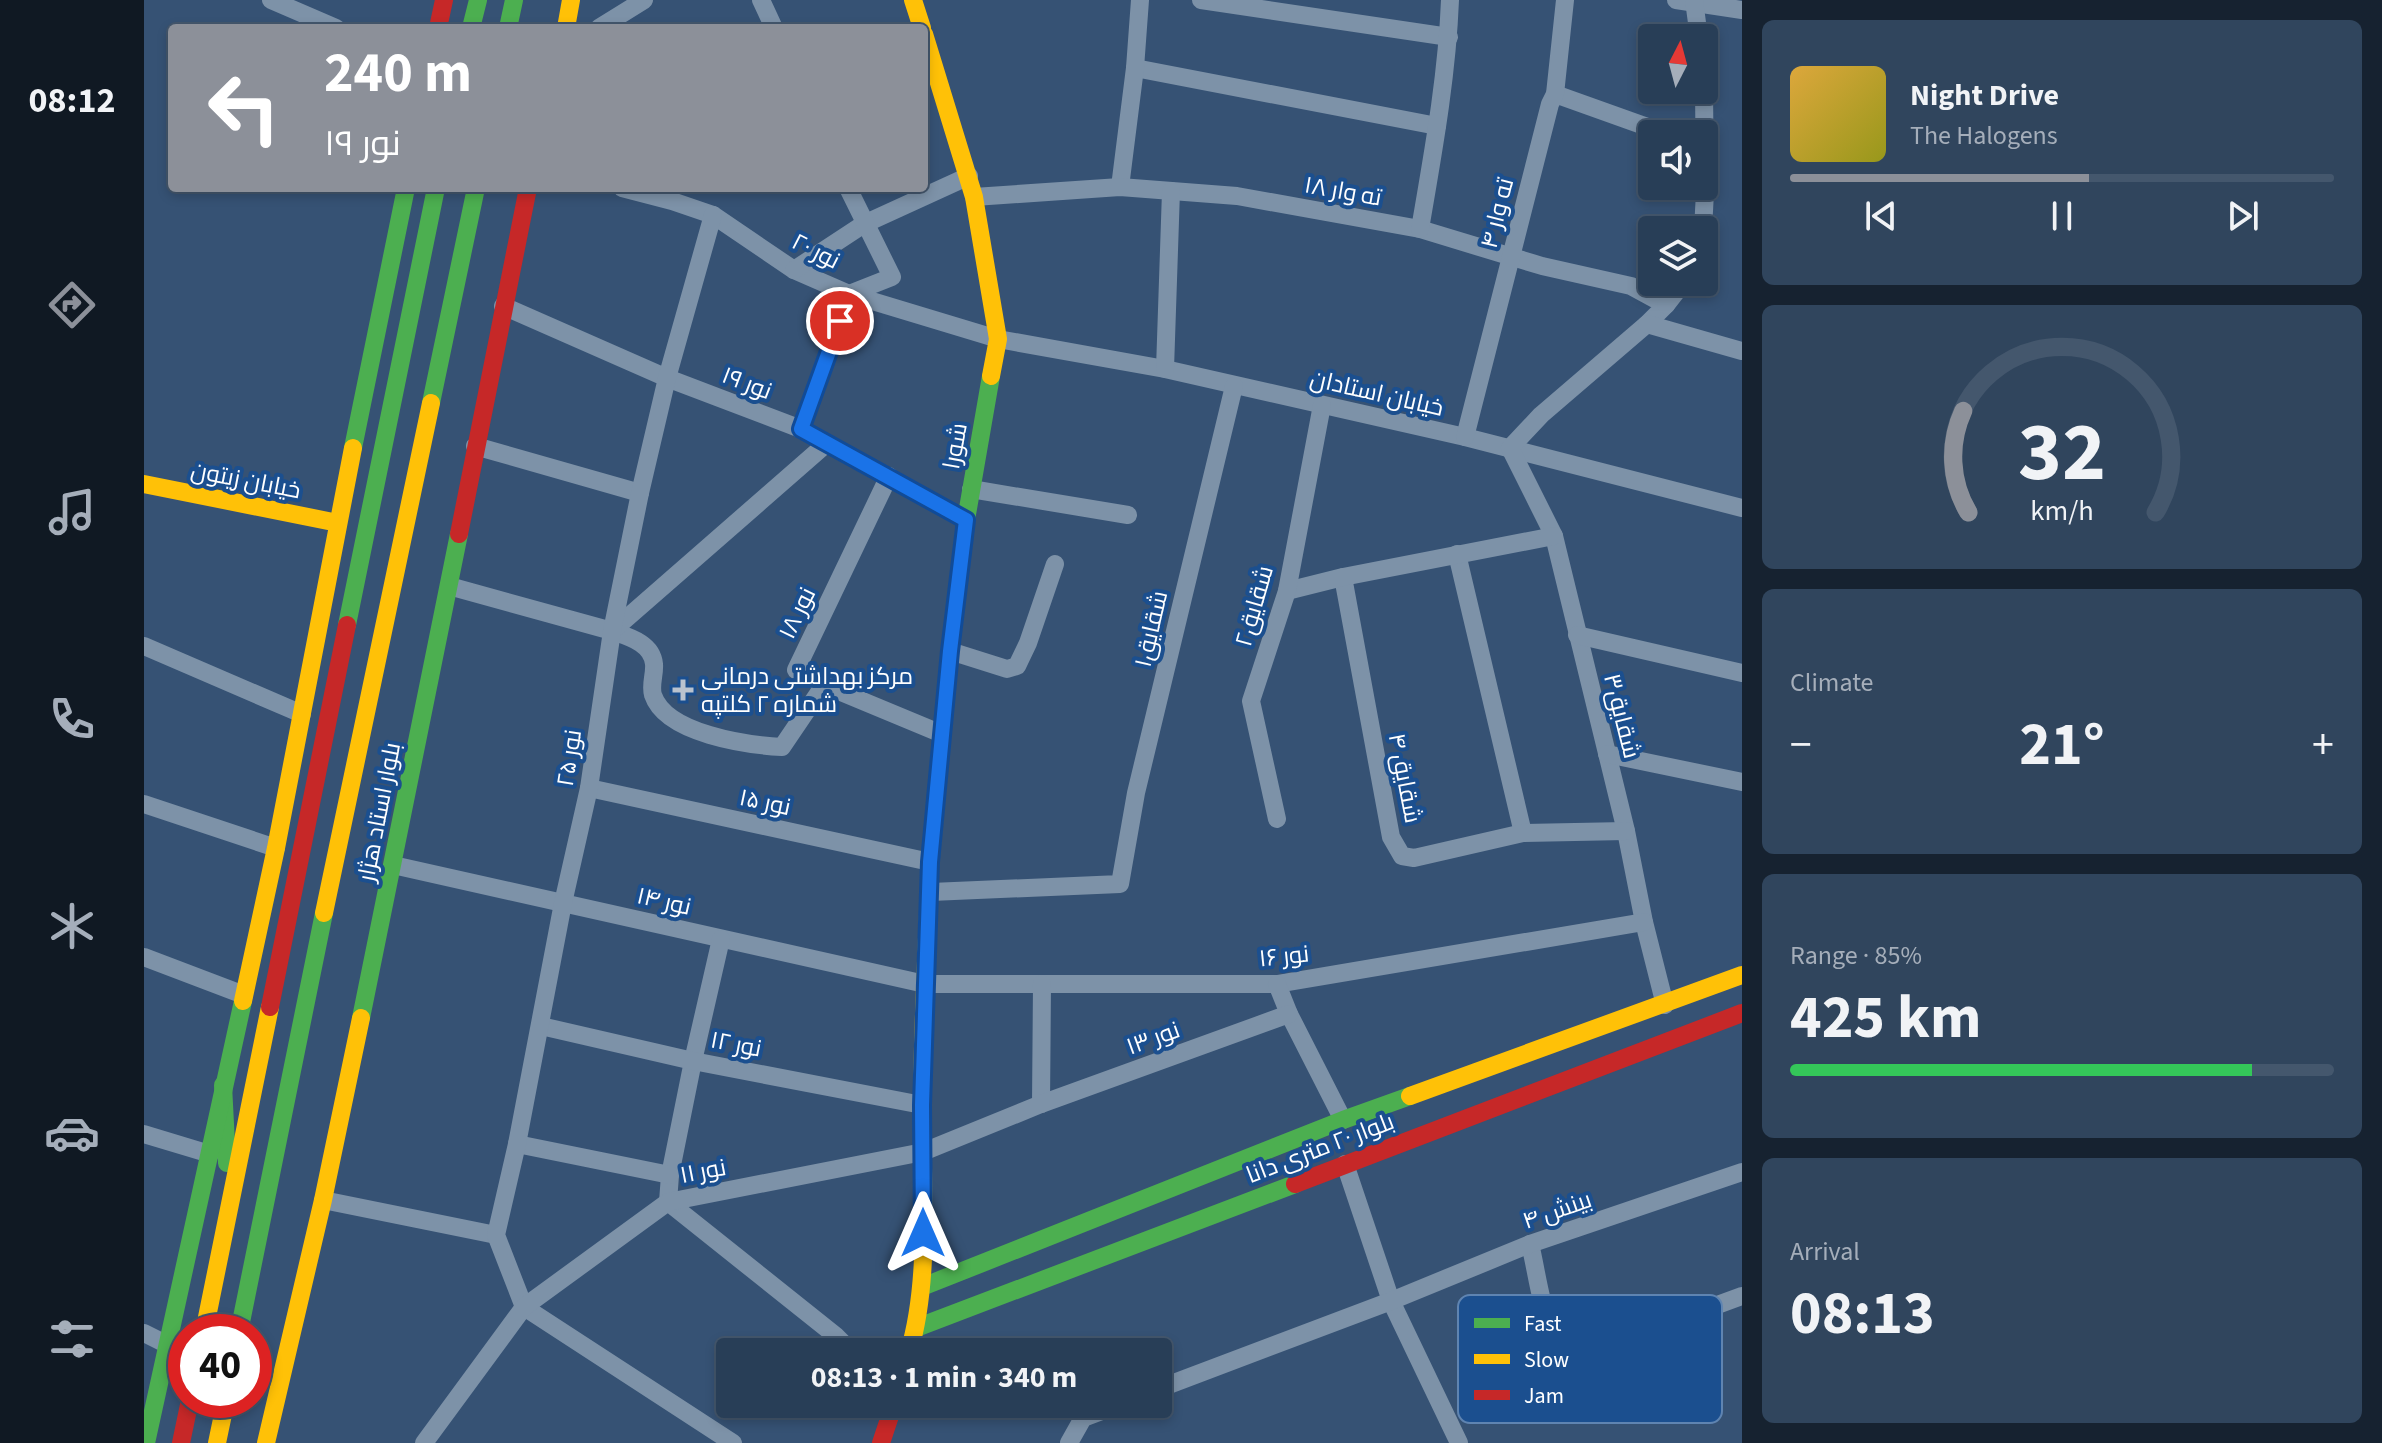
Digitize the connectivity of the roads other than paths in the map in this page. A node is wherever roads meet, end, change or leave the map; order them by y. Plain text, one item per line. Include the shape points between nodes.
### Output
1 (272, 0) edge
2 (444, 0) edge
3 (478, 0) edge
4 (514, 0) edge
5 (571, 0) edge
6 (644, 0) edge
7 (761, 0) edge
8 (913, 0) edge
9 (1140, 0) edge
10 (1201, 0) edge
11 (1450, 0) edge
12 (1565, 0) edge
13 (1688, 1) edge
14 (1742, 10) edge
15 (327, 24) edge
16 (439, 24) edge
17 (472, 24) edge
18 (509, 24) edge
19 (567, 24) edge
20 (605, 24) edge
21 (772, 24) edge
22 (921, 24) edge
23 (1698, 24) edge
24 (1449, 37) junction
25 (928, 47) edge
26 (1135, 68) junction
27 (1555, 94) junction
28 (1638, 124) edge
29 (1437, 126) junction
30 (969, 176) junction
31 (1120, 187) junction
32 (1171, 191) junction
33 (405, 192) edge
34 (435, 192) edge
35 (475, 192) edge
36 (527, 192) edge
37 (850, 192) edge
38 (673, 194) edge
39 (974, 197) junction
40 (713, 215) junction
41 (864, 224) junction
42 (1420, 229) junction
43 (1511, 256) junction
44 (794, 270) junction
45 (849, 294) junction
46 (1673, 296) edge
47 (1666, 305) junction
48 (503, 306) junction
49 (1647, 324) junction
50 (998, 339) junction
51 (1742, 351) edge
52 (1165, 369) junction
53 (667, 378) junction
54 (1234, 386) junction
55 (1322, 405) junction
56 (801, 429) junction
57 (1465, 437) junction
58 (826, 444) junction
59 (475, 446) junction
60 (1510, 448) junction
61 (889, 476) junction
62 (144, 484) edge
63 (971, 489) junction
64 (640, 493) junction
65 (1742, 508) edge
66 (1128, 515) dead end
67 (966, 520) junction
68 (338, 523) junction
69 (1554, 536) junction
70 (1457, 554) junction
71 (1055, 564) dead end
72 (1343, 577) junction
73 (449, 586) junction
74 (1287, 591) junction
75 (612, 631) junction
76 (1577, 635) junction
77 (144, 646) edge
78 (950, 651) junction
79 (1742, 673) edge
80 (824, 685) junction
81 (302, 714) junction
82 (942, 734) junction
83 (1607, 754) junction
84 (1742, 782) edge
85 (589, 788) junction
86 (144, 804) edge
87 (1277, 819) dead end
88 (1626, 831) junction
89 (1523, 833) junction
90 (276, 848) junction
91 (930, 862) junction
92 (393, 865) junction
93 (931, 892) junction
94 (563, 903) junction
95 (1644, 922) junction
96 (721, 939) junction
97 (144, 957) edge
98 (1742, 975) edge
99 (925, 984) junction
100 (1042, 984) junction
101 (1277, 984) junction
102 (244, 995) junction
103 (1665, 1005) junction
104 (1742, 1013) edge
105 (1289, 1014) junction
106 (541, 1026) junction
107 (693, 1061) junction
108 (223, 1085) junction
109 (1041, 1104) junction
110 (922, 1105) junction
111 (1343, 1120) junction
112 (144, 1134) edge
113 (517, 1144) junction
114 (923, 1152) junction
115 (210, 1154) junction
116 (1345, 1164) junction
117 (1742, 1172) edge
118 (670, 1175) junction
119 (323, 1200) junction
120 (668, 1202) junction
121 (229, 1210) junction
122 (496, 1235) junction
123 (1530, 1244) junction
124 (922, 1287) junction
125 (1542, 1295) edge
126 (1742, 1296) edge
127 (1391, 1301) junction
128 (1722, 1303) edge
129 (524, 1307) junction
130 (208, 1314) edge
131 (243, 1314) edge
132 (916, 1328) junction
133 (144, 1333) edge
134 (838, 1338) edge
135 (913, 1338) edge
136 (166, 1344) junction
137 (1172, 1384) edge
138 (186, 1418) edge
139 (222, 1418) edge
140 (889, 1418) edge
141 (1083, 1418) edge
142 (146, 1443) edge
143 (181, 1443) edge
144 (217, 1443) edge
145 (266, 1443) edge
146 (424, 1443) edge
147 (733, 1443) edge
148 (881, 1443) edge
149 (1069, 1443) edge
150 (1459, 1443) edge

1 - 15 street
2 - 16 main road
3 - 17 main road
4 - 18 main road
5 - 19 main road
6 - 20 street
7 - 21 street
8 - 22 main road
9 - 26 street
10 - 24 street
11 - 24 street
12 - 27 street, ته وار ۴
13 - 14 street
13 - 23 street
24 - 29 street
25 - 30 main road, شورا
26 - 29 street
26 - 31 street
27 - 28 street
27 - 43 street, ته وار ۴
29 - 42 street
30 - 39 main road, شورا
30 - 41 street
31 - 32 street, ته وار ۱۸
31 - 39 street, ته وار ۱۸
32 - 42 street, ته وار ۱۸ via 1237,196
32 - 52 street
33 - 68 main road
34 - 121 main road
35 - 131 main road, بلوار استاد هژار
36 - 48 main road, بلوار استاد هژار
37 - 41 street
38 - 40 street, نور ۲۰
39 - 50 main road, شورا
40 - 44 street, نور ۲۰
40 - 53 street, نور ۲۵
41 - 44 street
41 - 45 street via 892,277
42 - 43 street, ته وار ۱۸
43 - 47 street, ته وار ۱۸ via 1631,286
43 - 57 street, ته وار ۴
44 - 45 street, نور ۲۰
45 - 50 street, نور ۲۰
45 - 56 street
46 - 47 street
47 - 49 street
48 - 53 street, نور ۱۹
48 - 59 main road, بلوار استاد هژار
49 - 51 street
49 - 60 street
50 - 52 street, خیابان استادان
50 - 63 main road, شورا
52 - 54 street, خیابان استادان
53 - 56 street, نور ۱۹
53 - 64 street, نور ۲۵
54 - 55 street, خیابان استادان
54 - 93 street, شقایق۱ via 1136,793 1120,884
55 - 57 street, خیابان استادان
55 - 74 street, شقایق۲
56 - 58 street, نور ۱۹
57 - 60 street, خیابان استادان
58 - 61 street, نور ۱۹
58 - 75 street
59 - 64 street
59 - 73 main road, بلوار استاد هژار
60 - 65 street, خیابان استادان
60 - 69 street, شقایق۳
61 - 67 street, نور ۱۹
61 - 80 street, نور ۱۸ via 796,670
62 - 68 main road, خیابان زیتون
63 - 66 street
63 - 67 main road, شورا
64 - 75 street, نور ۲۵
67 - 78 main road, شورا
68 - 81 main road
69 - 70 street
69 - 76 street, شقایق۳
70 - 72 street
70 - 89 street
71 - 78 street via 1017,666 1007,669
72 - 74 street
72 - 89 street, شقایق ۴ via 1396,849 1414,858
73 - 75 street
73 - 92 main road, بلوار استاد هژار
74 - 87 street, شقایق۲ via 1251,701
75 - 80 street via 648,647 654,662 652,693 671,718 747,745 782,747
75 - 85 street, نور ۲۵
76 - 79 street
76 - 83 street, شقایق۳
77 - 81 street
78 - 82 main road, شورا
80 - 82 street, نور ۱۸
81 - 90 main road
82 - 91 main road, شورا
83 - 84 street
83 - 88 street, شقایق۳
85 - 91 street, نور ۱۵
85 - 94 street, نور ۲۵
86 - 90 street
88 - 89 street, شقایق ۴
88 - 95 street, شقایق۳
90 - 102 main road
91 - 93 main road, شورا
92 - 94 street, نور ۱۴
92 - 119 main road, بلوار استاد هژار
93 - 99 main road, شورا
94 - 96 street, نور ۱۴
94 - 106 street, نور ۲۵
95 - 101 street, نور ۱۶
95 - 103 street, شقایق۳
96 - 99 street, نور ۱۴
96 - 107 street
97 - 102 street
98 - 103 main road, بلوار ۲۰ متری دانا
99 - 100 street, نور ۱۶
99 - 110 main road, شورا
100 - 101 street, نور ۱۶
100 - 109 street
101 - 105 street
102 - 108 main road
103 - 111 main road, بلوار ۲۰ متری دانا
104 - 116 main road, بلوار ۲۰ متری دانا
105 - 109 street, نور ۱۳
105 - 111 street
106 - 107 street, نور ۱۲
106 - 113 street, نور ۲۵
107 - 110 street, نور ۱۲
107 - 118 street
108 - 115 main road
108 - 121 main road
109 - 114 street, نور ۱۳
110 - 114 main road, شورا
111 - 124 main road, بلوار ۲۰ متری دانا
112 - 115 street
113 - 118 street
113 - 122 street, نور ۲۵
114 - 120 street, نور ۱۱
114 - 124 main road, شورا
115 - 136 main road
116 - 127 street
116 - 132 main road, بلوار ۲۰ متری دانا
117 - 123 street, بینش ۴
118 - 120 street
119 - 122 street
119 - 145 main road, بلوار استاد هژار
120 - 129 street, نور ۱۱
120 - 134 street
121 - 130 main road
122 - 129 street
123 - 125 street
123 - 127 street, بینش ۴
124 - 132 main road, شورا
126 - 128 street
127 - 137 street, بینش ۴
127 - 150 street
129 - 146 street, نور ۱۱
129 - 147 street
132 - 135 main road, شورا
133 - 136 street
136 - 142 main road
138 - 143 main road
139 - 144 main road
140 - 148 main road
141 - 149 street

